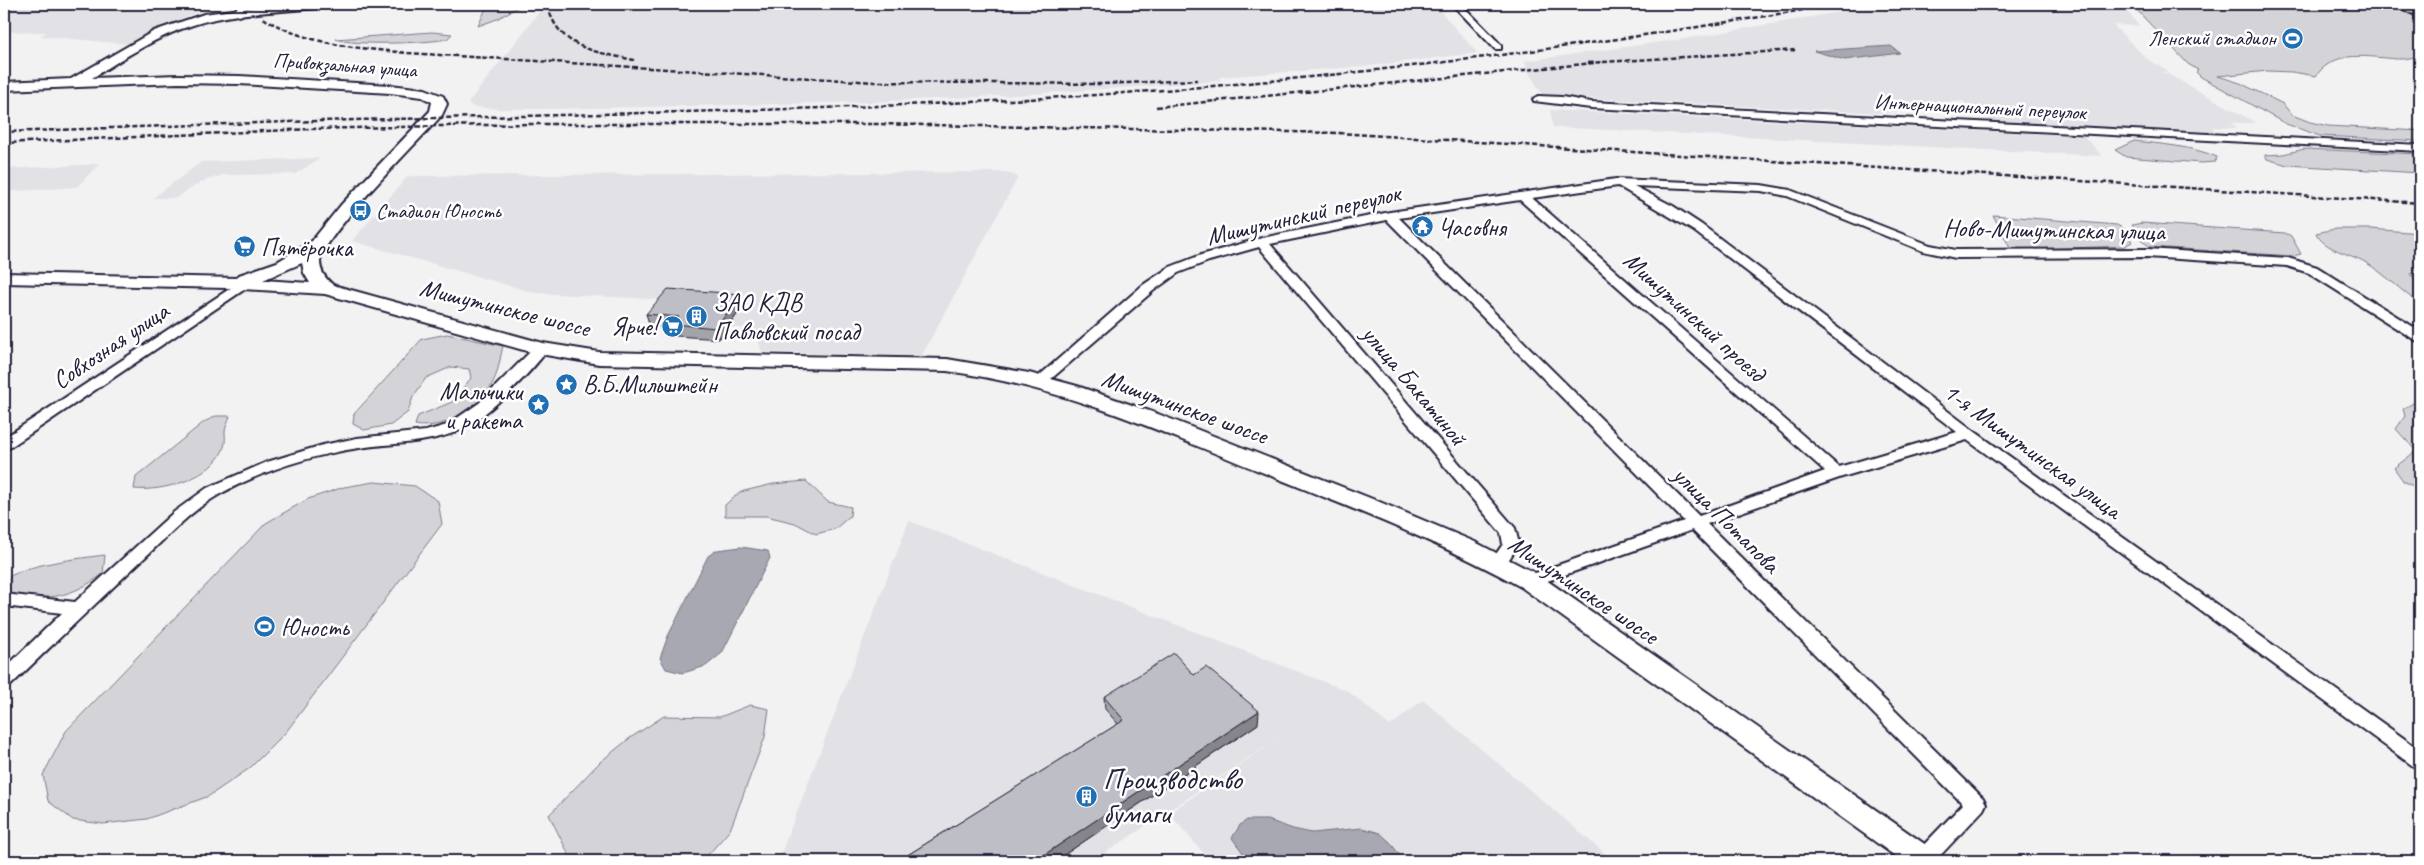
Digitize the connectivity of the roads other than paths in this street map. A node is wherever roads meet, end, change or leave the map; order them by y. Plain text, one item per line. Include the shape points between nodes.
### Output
1 (318, 4) edge
2 (1456, 4) edge
3 (2397, 4) edge
4 (241, 8) edge
5 (2420, 14) edge
6 (1498, 47) dead end
7 (74, 83) junction
8 (4, 86) edge
9 (1538, 99) dead end
10 (2420, 148) edge
11 (1616, 182) junction
12 (1521, 195) junction
13 (1390, 216) junction
14 (1262, 242) junction
15 (318, 245) junction
16 (4, 278) edge
17 (235, 283) junction
18 (326, 289) junction
19 (2420, 337) edge
20 (541, 349) junction
21 (1039, 382) junction
22 (1969, 434) junction
23 (4, 446) edge
24 (1836, 473) junction
25 (1695, 522) junction
26 (1498, 563) junction
27 (1530, 581) junction
28 (4, 600) edge
29 (78, 609) junction
30 (4, 680) edge
31 (2420, 760) edge
32 (1924, 861) edge

1 - 4 main road
2 - 6 street
3 - 5 street
4 - 7 main road via 174,28
7 - 8 main road, Привокзальная улица
7 - 15 main road, Привокзальная улица via 240,80 390,89 425,93 438,99 437,112
9 - 10 street, Интернациональный переулок via 1740,113
11 - 12 street, Мишутинский переулок
11 - 19 street, Ново-Мишутинская улица via 1762,188 1790,193 1940,252 1956,254 2147,253 2288,262 2313,270
11 - 22 street, 1-я Мишутинская улица via 1705,232
12 - 13 street, Мишутинский переулок
12 - 24 street, Мишутинский проезд
13 - 14 street, Мишутинский переулок
13 - 25 street, улица Потапова
14 - 21 street, Мишутинский переулок via 1174,270 1148,288
14 - 26 street, улица Бакатиной via 1509,532 1511,544
15 - 17 main road via 278,269
15 - 18 main road, Привокзальная улица via 311,259 312,274
16 - 17 main road
17 - 18 main road, Мишутинское шоссе
17 - 23 street, Совхозная улица
18 - 20 main road, Мишутинское шоссе
20 - 21 main road, Мишутинское шоссе via 599,358 947,365
20 - 29 street via 464,422 438,432 358,443 320,452 280,463 224,486 194,504
21 - 26 main road, Мишутинское шоссе via 1151,420 1410,522
22 - 24 street
22 - 31 street, 1-я Мишутинская улица
24 - 25 street
25 - 27 street
25 - 32 street, улица Потапова via 1976,804
26 - 27 main road, Мишутинское шоссе
27 - 32 main road, Мишутинское шоссе
28 - 29 street
29 - 30 street

